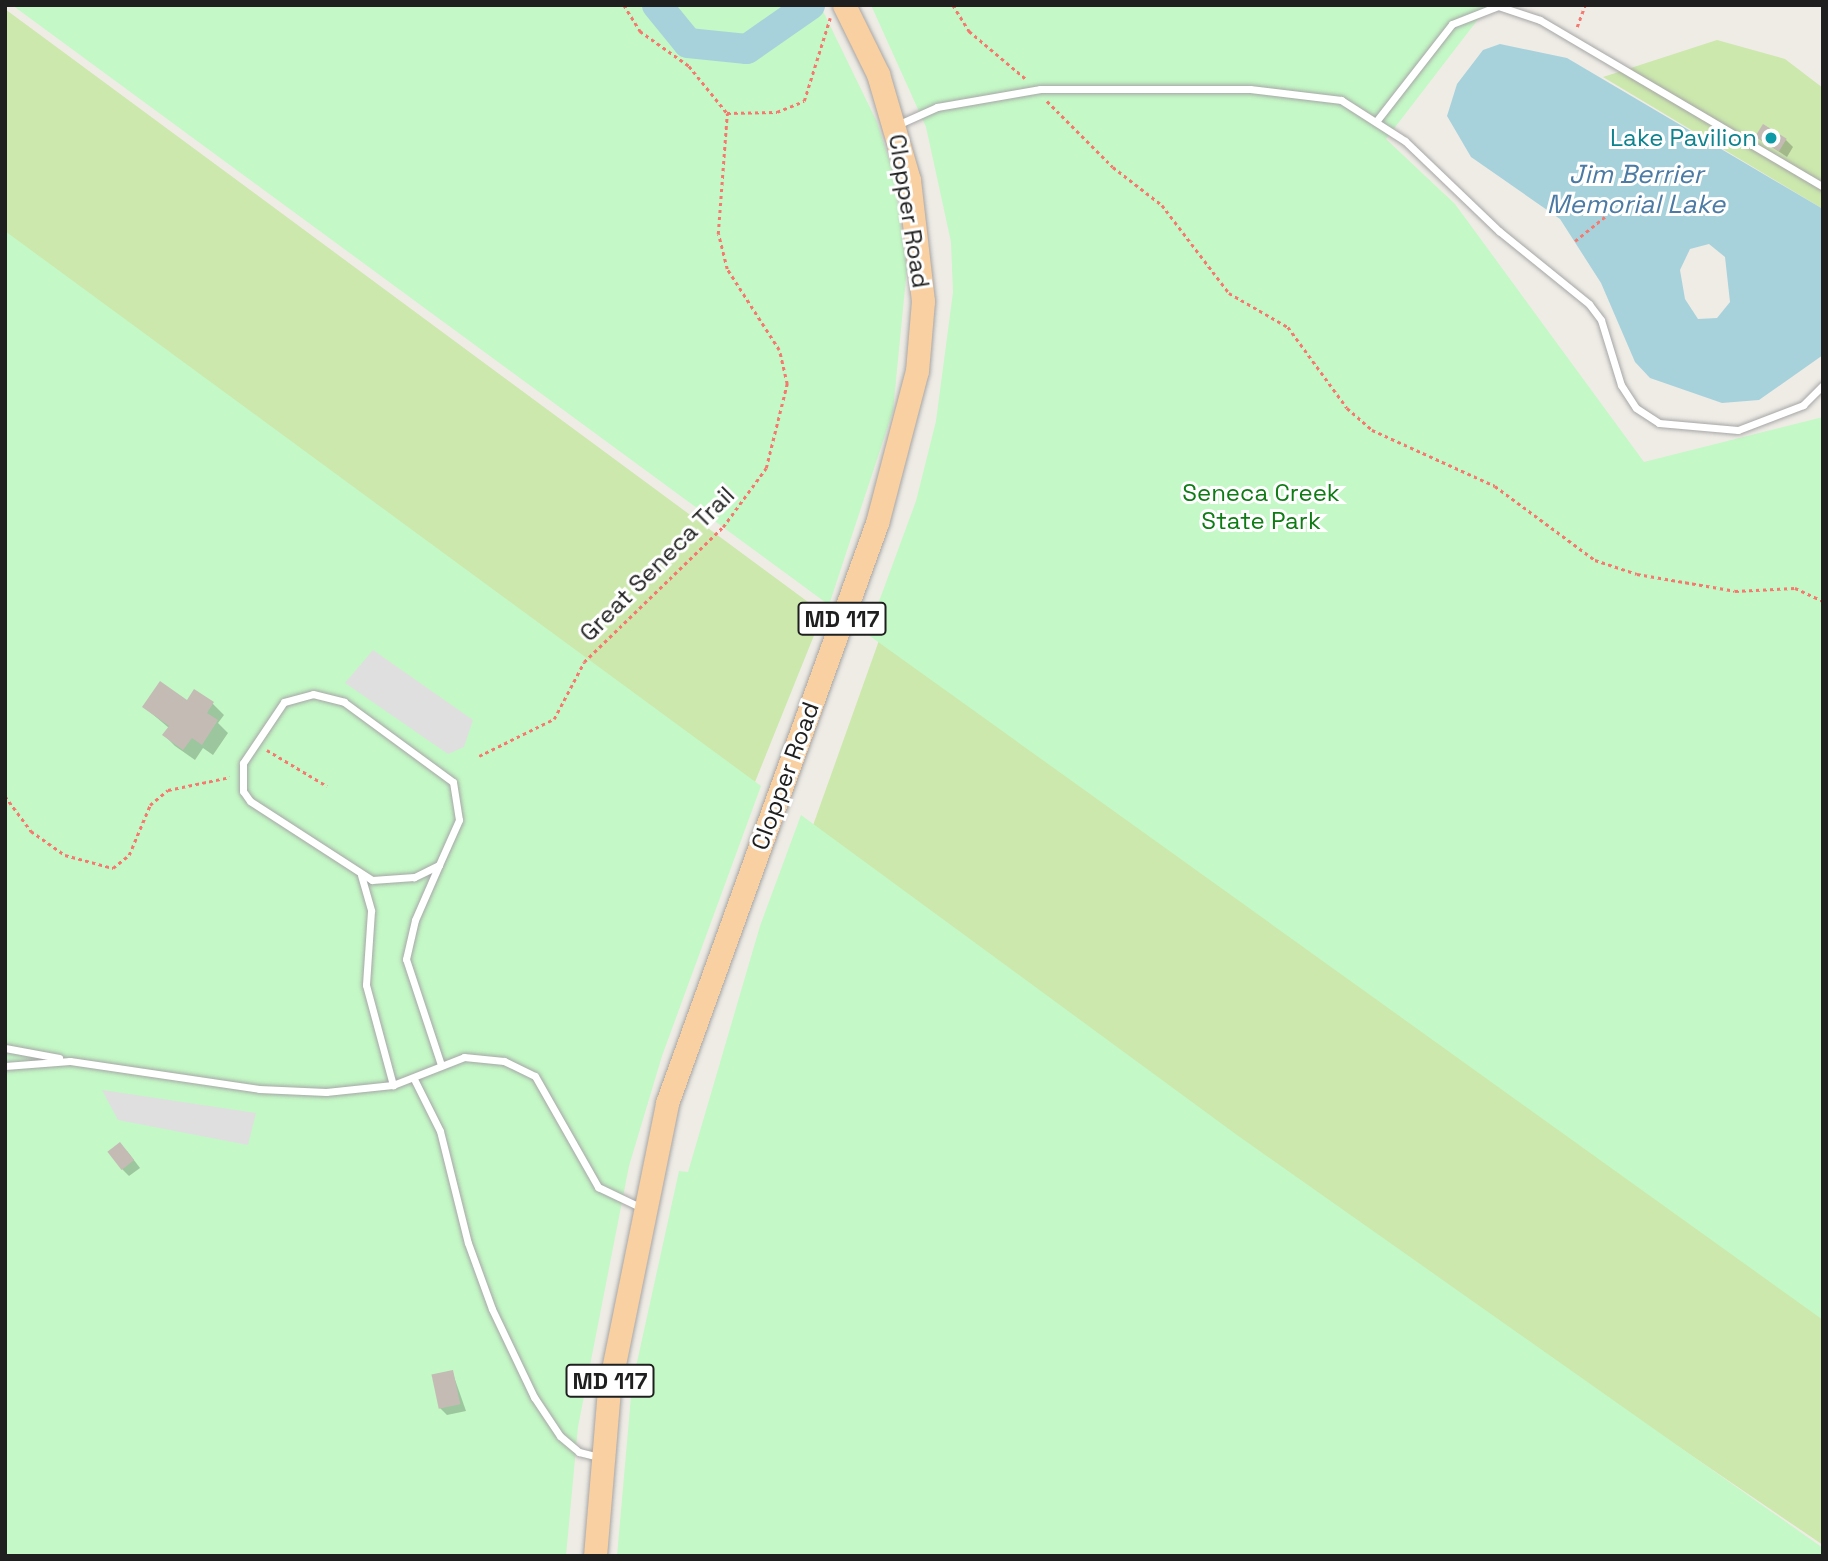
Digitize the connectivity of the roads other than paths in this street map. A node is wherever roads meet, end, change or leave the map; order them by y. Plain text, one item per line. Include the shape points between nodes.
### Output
1 (843, 13) edge
2 (1378, 120) junction
3 (897, 125) junction
4 (1823, 187) edge
5 (1823, 385) edge
6 (439, 865) junction
7 (360, 875) junction
8 (5, 1048) edge
9 (70, 1061) junction
10 (441, 1065) junction
11 (5, 1066) edge
12 (414, 1079) junction
13 (393, 1085) junction
14 (643, 1209) junction
15 (603, 1458) junction
16 (595, 1556) edge

1 - 3 main road, Clopper Road / MD 117
2 - 3 lane via 1341,100 1294,92 1040,89 937,107
2 - 4 lane via 1463,15 1499,6 1573,40
2 - 5 lane via 1589,304 1601,320 1620,385 1636,408 1659,423 1738,430 1803,405
3 - 14 main road, Clopper Road / MD 117 via 923,301 917,371 900,451 667,1103
6 - 7 lane via 390,882
6 - 7 lane via 459,820 453,782 344,702 296,696 255,743 240,775 243,791 261,810
6 - 10 lane via 406,959
7 - 13 lane via 370,911 366,985
8 - 9 lane
9 - 11 lane
9 - 13 lane via 259,1089
10 - 12 lane
10 - 14 lane via 464,1057 521,1065 550,1096 598,1187
12 - 13 lane
12 - 15 lane via 440,1131 468,1243 492,1309 534,1397 560,1436 579,1452
14 - 15 main road, Clopper Road / MD 117 via 609,1389
15 - 16 main road, Clopper Road / MD 117

